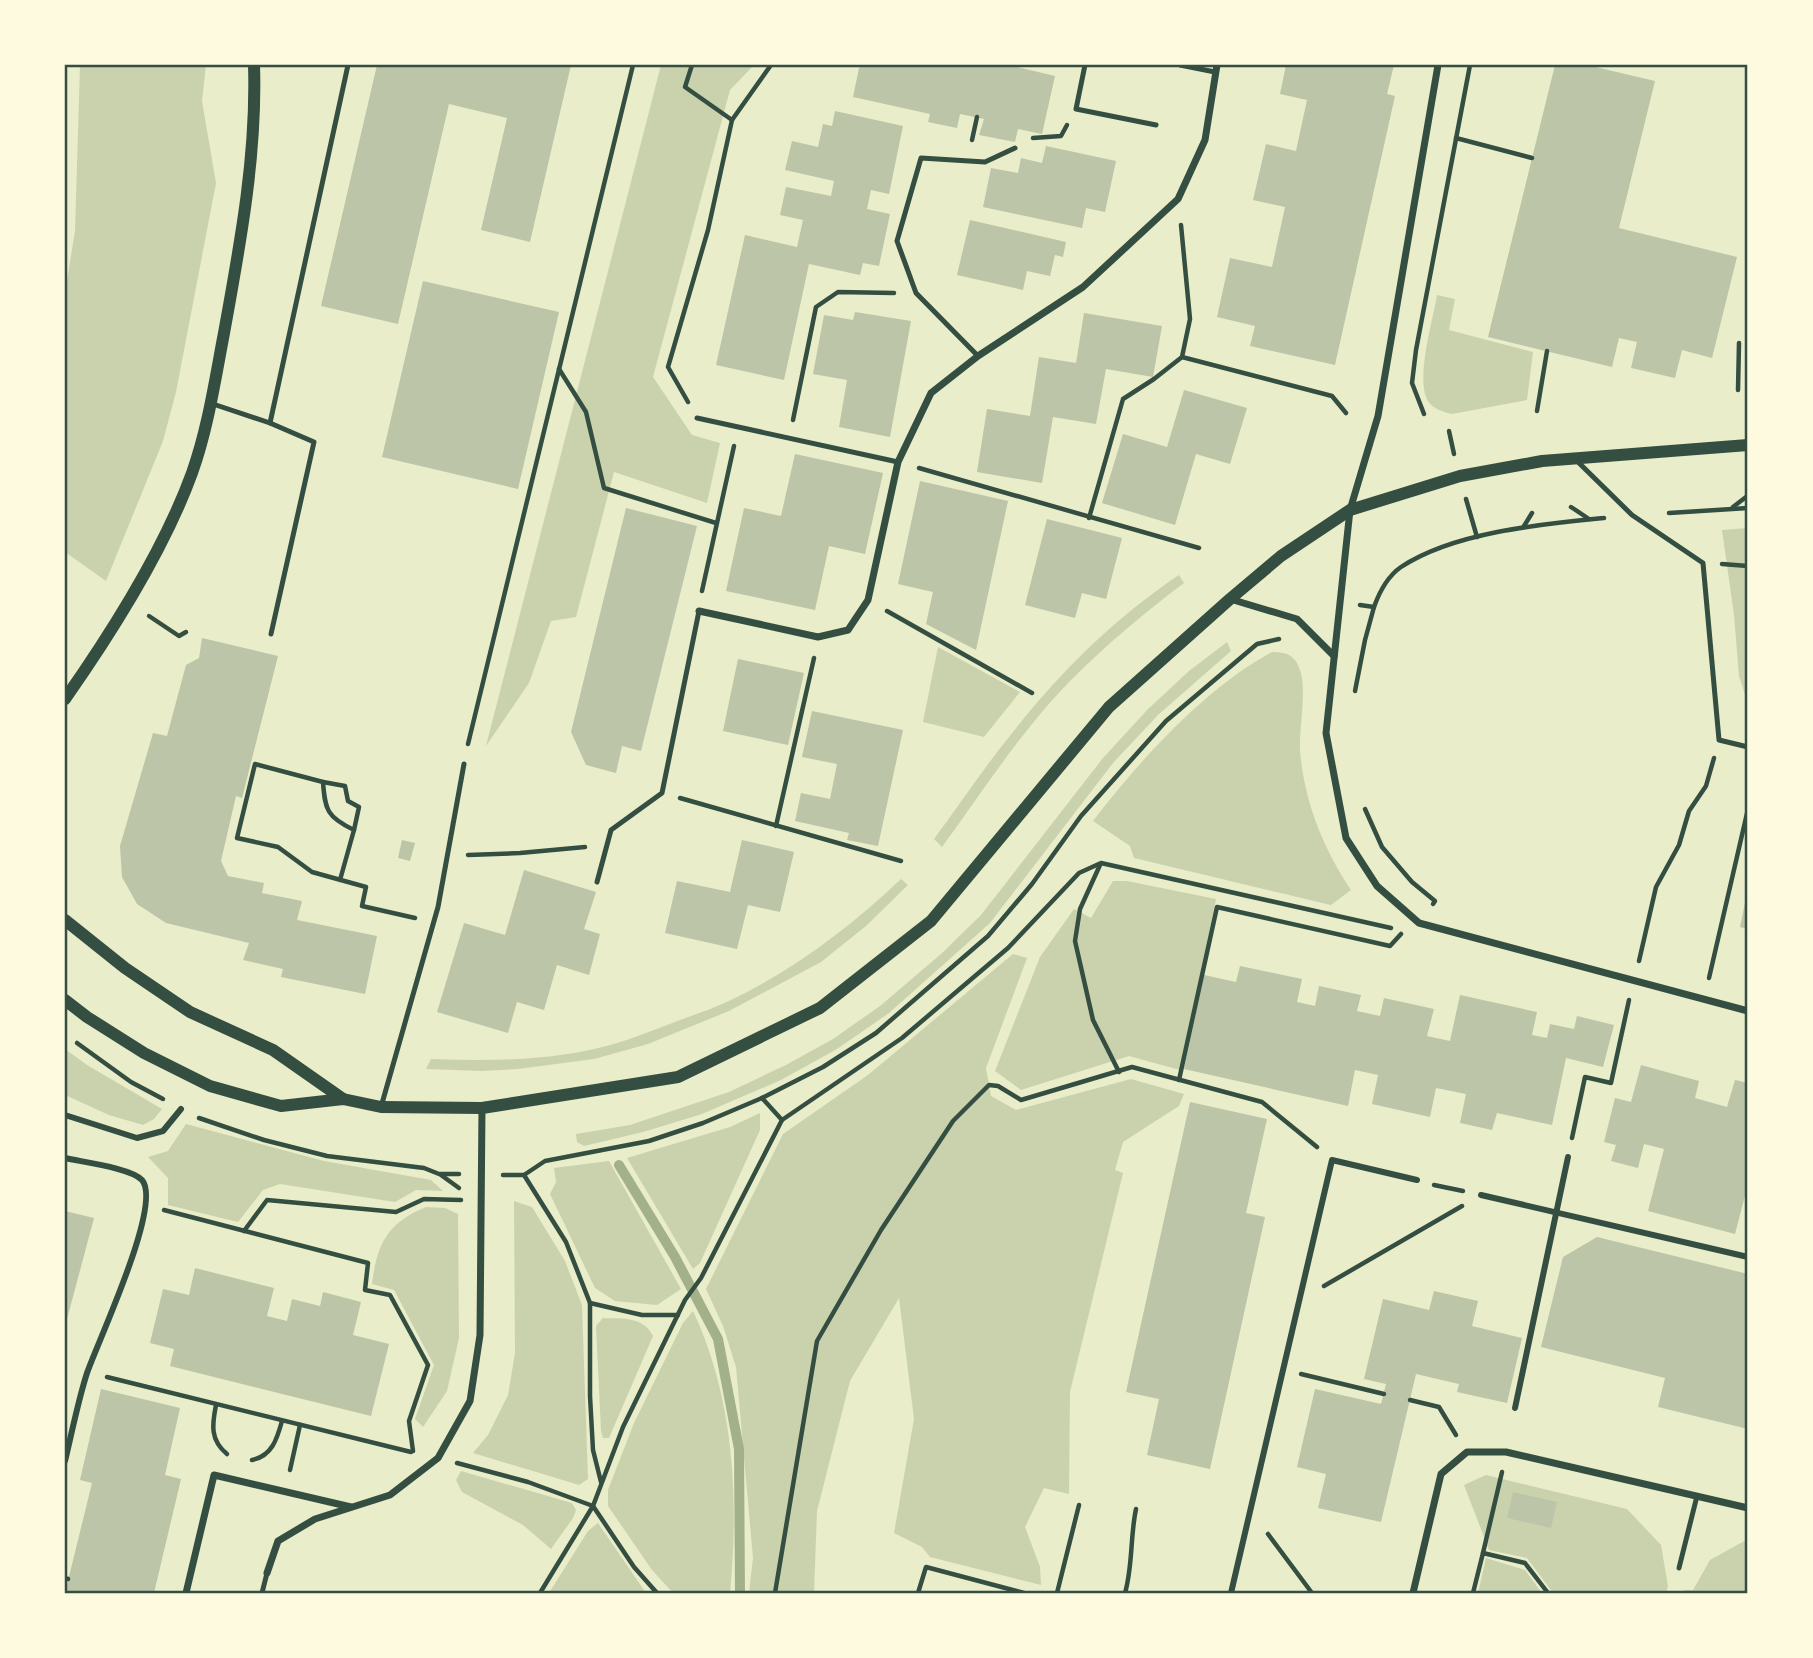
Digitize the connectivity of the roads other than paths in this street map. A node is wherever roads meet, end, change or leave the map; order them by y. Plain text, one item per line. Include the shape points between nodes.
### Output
1 (254, 65) edge
2 (348, 65) edge
3 (1085, 65) edge
4 (1180, 65) edge
5 (1438, 65) edge
6 (1216, 68) edge
7 (1156, 125) dead end
8 (1015, 148) road end
9 (978, 356) junction
10 (210, 403) junction
11 (697, 418) road end
12 (270, 423) junction
13 (1748, 445) edge
14 (1575, 458) junction
15 (898, 461) junction
16 (1350, 510) junction
17 (1230, 599) junction
18 (699, 611) joint
19 (271, 634) dead end
20 (1334, 656) junction
21 (65, 699) edge
22 (1748, 747) edge
23 (464, 764) road end
24 (597, 882) dead end
25 (65, 920) edge
26 (65, 1000) edge
27 (1748, 1011) edge
28 (343, 1099) junction
29 (381, 1107) junction
30 (482, 1108) junction
31 (181, 1109) road end
32 (65, 1115) edge
33 (1568, 1157) road end
34 (65, 1158) edge
35 (1416, 1180) road end
36 (1481, 1195) road end
37 (1557, 1212) junction
38 (1748, 1257) edge
39 (1515, 1408) dead end
40 (65, 1461) edge
41 (1697, 1496) junction
42 (352, 1507) junction
43 (1748, 1508) edge
44 (1679, 1568) dead end
45 (267, 1573) joint
46 (186, 1593) edge
47 (262, 1593) edge
48 (1231, 1593) edge
49 (1413, 1593) edge

1 - 10 street via 241,234
2 - 12 lane
3 - 7 lane via 1076,109
4 - 6 lane
5 - 16 street via 1378,416
6 - 9 street via 1205,139 1178,199 1083,287
8 - 9 lane via 985,162 921,158 897,241 916,293
9 - 15 street via 931,393
10 - 12 lane
10 - 21 street via 192,473 160,542
11 - 15 lane
12 - 19 lane via 314,442
13 - 14 street
14 - 16 street via 1460,476
14 - 22 lane via 1632,515 1703,563 1719,740
15 - 18 street via 868,600 848,630 818,637
16 - 17 street via 1281,556
16 - 20 street
17 - 20 street via 1297,619
17 - 30 street via 1109,707 931,921 820,1008 678,1077
18 - 24 lane via 662,793 611,830
20 - 27 street via 1326,733 1346,838 1377,886 1419,923
23 - 29 lane via 433,923
25 - 28 street via 190,1012 273,1050
26 - 28 street via 144,1053 210,1086 281,1106
28 - 29 street
29 - 30 street
30 - 42 street via 480,1335 470,1401 439,1458 390,1495
31 - 32 street via 163,1131 137,1138
33 - 37 street
34 - 40 street via 139,1176 148,1194 127,1275 87,1372
35 - 48 street via 1332,1160
36 - 37 street
37 - 38 street
37 - 39 street
41 - 43 street
41 - 44 lane
41 - 49 street via 1506,1452 1467,1452 1441,1474
42 - 45 street via 315,1519 278,1541
42 - 46 street via 214,1475
45 - 47 lane

